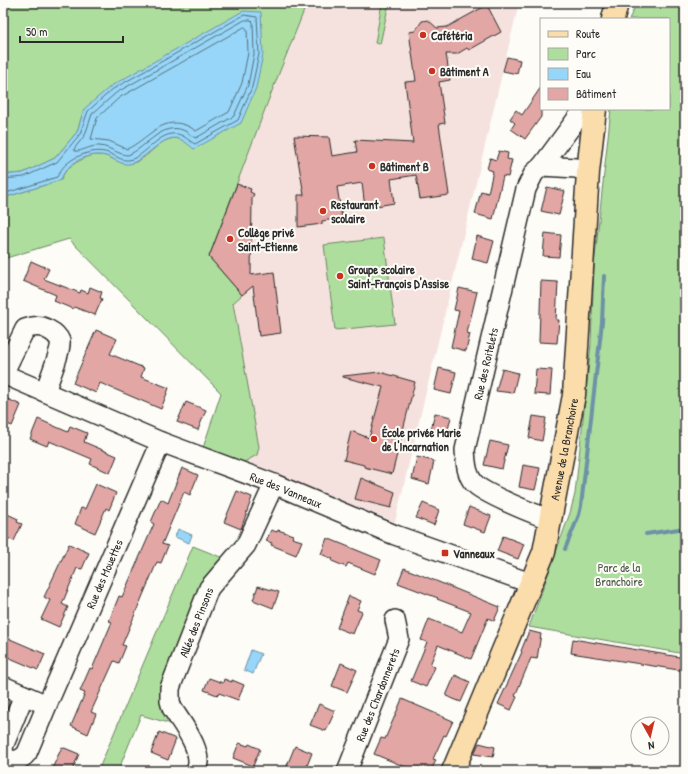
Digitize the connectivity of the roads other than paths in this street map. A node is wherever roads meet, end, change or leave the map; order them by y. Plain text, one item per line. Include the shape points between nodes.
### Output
1 (583, 110) edge
2 (595, 110) edge
3 (542, 166) junction
4 (588, 172) junction
5 (3, 374) edge
6 (45, 392) junction
7 (161, 442) junction
8 (274, 484) junction
9 (550, 519) junction
10 (530, 583) junction
11 (395, 620) dead end
12 (3, 686) edge
13 (24, 695) junction
14 (47, 705) junction
15 (3, 748) edge
16 (350, 770) edge
17 (196, 771) edge
18 (453, 771) edge

1 - 3 street, Rue des Roitelets
2 - 4 main road, Avenue de la Branchoire
3 - 4 street via 576,168
3 - 9 street, Rue des Roitelets via 534,173 526,189 465,450 467,469 474,484 486,492
4 - 9 main road, Avenue de la Branchoire via 574,395
5 - 6 street, Rue des Vanneaux
5 - 6 street, Rue des Vanneaux via 26,329 34,326 46,328 60,341
6 - 7 street, Rue des Vanneaux
7 - 8 street, Rue des Vanneaux
7 - 14 street, Rue des Mouettes
8 - 10 street, Rue des Vanneaux via 395,535
8 - 17 street, Allée des Pinsons via 246,546 209,588 170,688 172,708 196,749 199,762
9 - 10 main road, Avenue de la Branchoire via 544,552
10 - 18 main road, Avenue de la Branchoire
11 - 16 street, Rue des Chardonnerets via 399,638
12 - 13 street
13 - 14 street
13 - 15 street, Rue des Mouettes
14 - 15 street, Rue des Mouettes via 23,758 11,761 5,756

